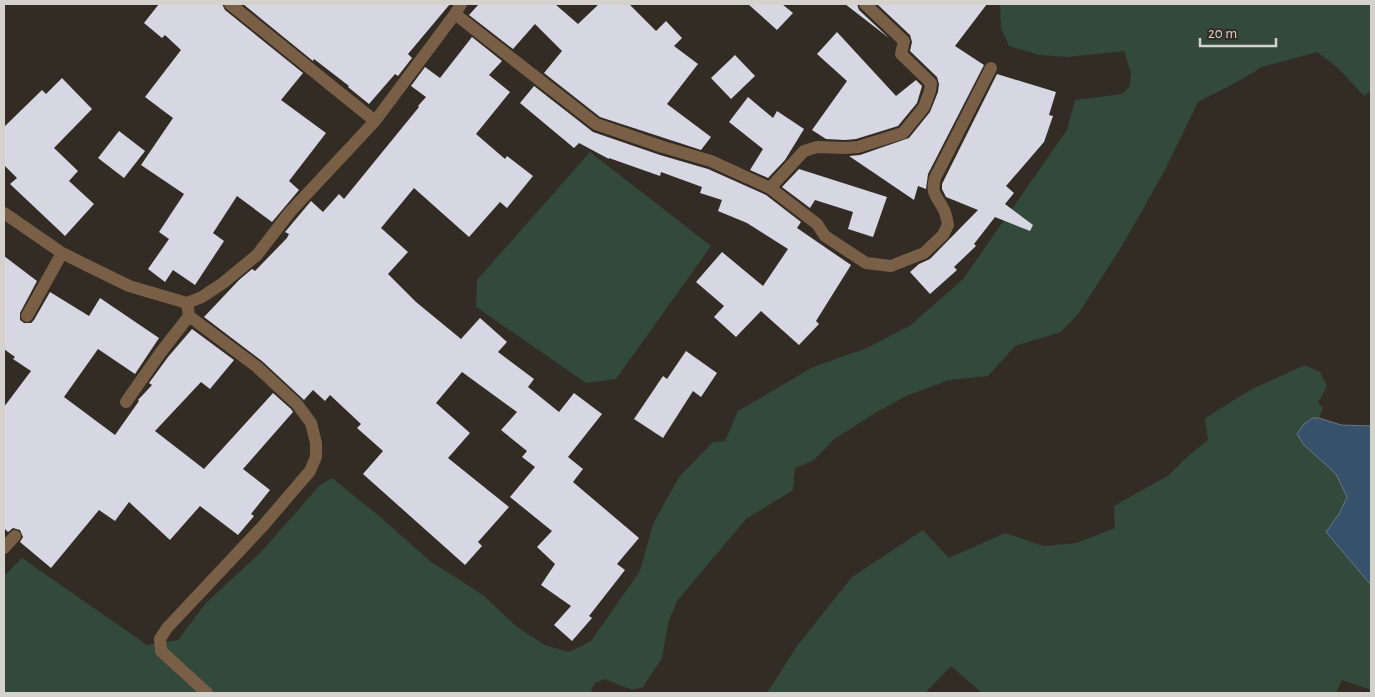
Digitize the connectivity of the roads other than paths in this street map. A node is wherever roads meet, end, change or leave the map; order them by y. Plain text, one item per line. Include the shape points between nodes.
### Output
1 (230, 4) edge
2 (865, 4) edge
3 (458, 9) edge
4 (992, 68) dead end
5 (375, 121) junction
6 (770, 188) junction
7 (4, 213) edge
8 (62, 253) junction
9 (187, 303) junction
10 (27, 316) dead end
11 (189, 316) junction
12 (126, 402) dead end
13 (15, 536) dead end
14 (4, 548) edge
15 (207, 693) edge

1 - 5 street
2 - 6 street via 904,41 902,54 931,83 924,107 903,133 894,137 858,147 817,147 804,151
3 - 5 street
3 - 6 street via 596,124 712,162
4 - 6 street via 935,178 934,195 944,210 948,225 943,235 924,252 891,266 866,263 825,236 817,224
5 - 9 street via 290,212 257,255 223,283
7 - 8 street
8 - 9 street via 130,286
8 - 10 street
9 - 11 street
11 - 12 street
11 - 15 street via 257,367 298,404 311,423 316,443 316,457 310,472 167,628 160,640 161,651
13 - 14 street

